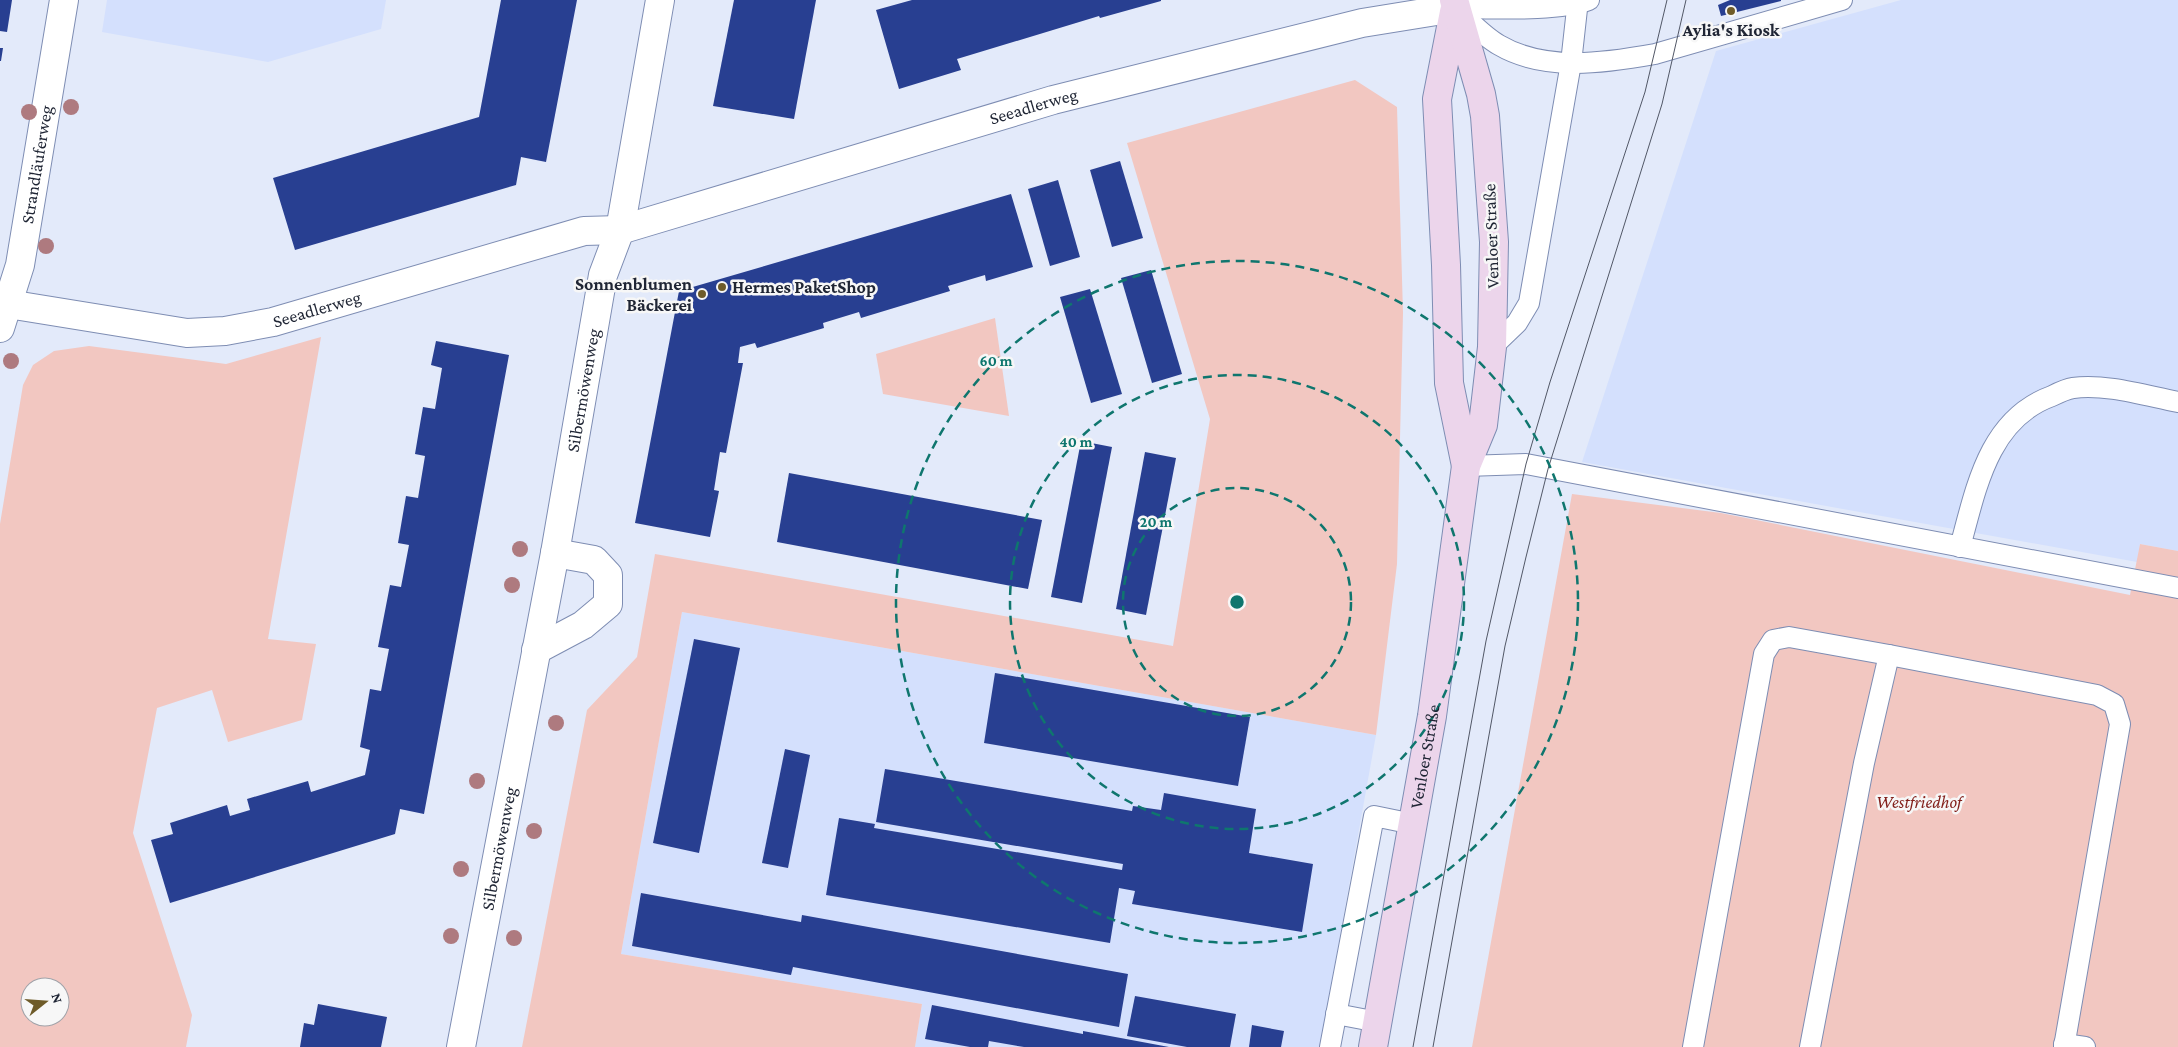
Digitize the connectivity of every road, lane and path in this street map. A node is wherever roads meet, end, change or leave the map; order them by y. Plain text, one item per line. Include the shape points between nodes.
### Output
1 (64, 0) edge
2 (660, 0) edge
3 (1842, 0) edge
4 (1582, 1) edge
5 (1454, 4) edge
6 (1571, 63) junction
7 (620, 230) junction
8 (4, 316) edge
9 (1492, 347) junction
10 (2178, 402) edge
11 (1466, 466) junction
12 (1960, 547) junction
13 (555, 553) junction
14 (2178, 588) edge
15 (536, 650) junction
16 (1889, 655) junction
17 (1413, 824) junction
18 (1336, 1014) junction
19 (1376, 1035) edge
20 (2064, 1045) edge
21 (461, 1047) edge
22 (1330, 1047) edge
23 (1693, 1047) edge
24 (1810, 1047) edge
25 (2085, 1047) edge

1 - 8 street, Strandläuferweg via 20,265
2 - 7 street
3 - 6 lane via 1655,54
4 - 5 lane via 1523,8
4 - 6 lane
5 - 6 lane via 1499,45 1524,56
5 - 7 street, Seeadlerweg via 1362,23 1053,100
5 - 9 main road, Venloer Straße via 1485,116 1494,242
5 - 11 main road, Venloer Straße via 1437,99 1449,383
6 - 9 lane via 1529,303 1517,323
7 - 8 street, Seeadlerweg via 584,231 273,322 225,331 187,333
7 - 13 street, Silbermöwenweg via 603,275
9 - 11 main road, Venloer Straße via 1483,425
10 - 12 lane via 2117,390 2073,388 2040,400 2011,420 1984,463
11 - 12 lane via 1526,464
11 - 17 main road, Venloer Straße via 1432,716
12 - 14 lane
13 - 15 street, Silbermöwenweg
13 - 15 street via 594,560 608,575 608,604 583,625
15 - 21 street, Silbermöwenweg
16 - 20 lane via 2097,695 2114,704 2120,724
16 - 23 lane via 1789,637 1773,640 1764,654
16 - 24 lane via 1864,763
17 - 18 lane via 1374,816
17 - 19 main road, Venloer Straße
18 - 19 lane
18 - 22 lane
20 - 25 lane

